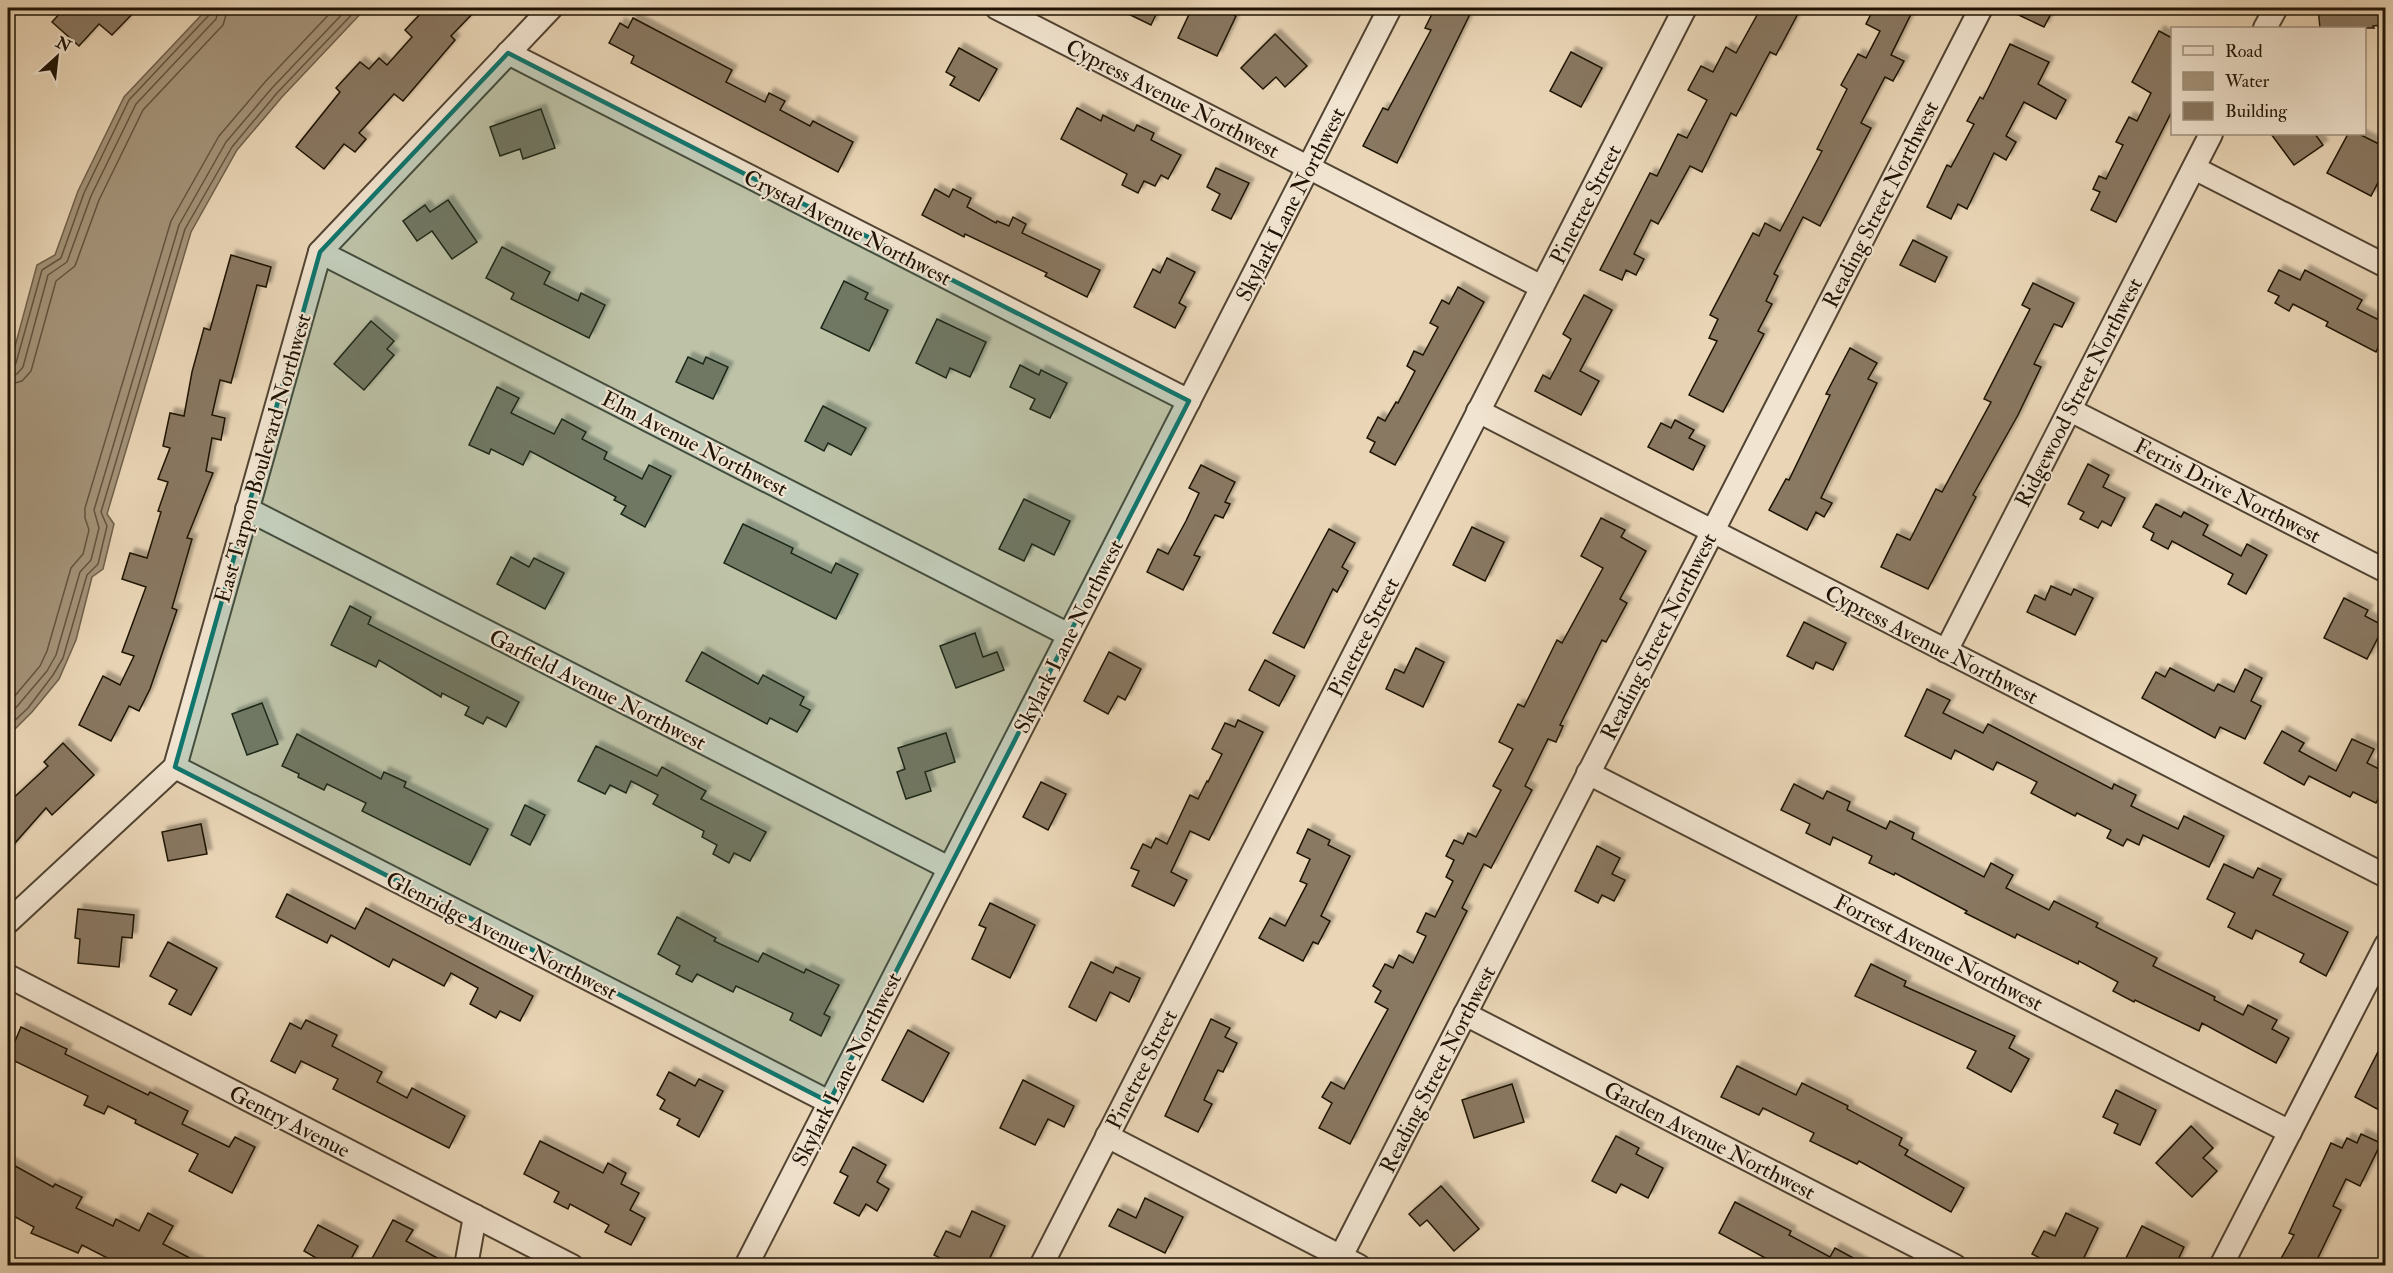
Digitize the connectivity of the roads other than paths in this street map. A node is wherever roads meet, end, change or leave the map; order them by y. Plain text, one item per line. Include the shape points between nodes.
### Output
1 (551, 8) edge
2 (997, 8) edge
3 (1390, 8) edge
4 (1685, 8) edge
5 (1981, 8) edge
6 (2276, 8) edge
7 (2266, 27) edge
8 (508, 52) junction
9 (2210, 135) edge
10 (1309, 167) junction
11 (2194, 168) junction
12 (320, 252) junction
13 (2385, 266) edge
14 (1542, 287) junction
15 (1189, 401) junction
16 (2070, 410) junction
17 (1478, 411) junction
18 (248, 509) junction
19 (1712, 531) junction
20 (2385, 571) edge
21 (1069, 635) junction
22 (1946, 651) junction
23 (175, 767) junction
24 (1588, 773) junction
25 (949, 868) junction
26 (2385, 876) edge
27 (8, 922) edge
28 (2385, 945) edge
29 (8, 976) edge
30 (1465, 1014) junction
31 (829, 1102) junction
32 (2290, 1132) junction
33 (1107, 1136) junction
34 (475, 1216) junction
35 (1345, 1262) edge
36 (466, 1266) edge
37 (572, 1266) edge
38 (746, 1266) edge
39 (1041, 1266) edge
40 (1955, 1266) edge
41 (2221, 1266) edge

1 - 8 street, East Tarpon Boulevard Northwest
2 - 10 street, Cypress Avenue Northwest
3 - 10 street, Skylark Lane Northwest
4 - 14 street, Pinetree Street
5 - 19 street, Reading Street Northwest
6 - 7 street
8 - 12 street, East Tarpon Boulevard Northwest
8 - 15 street, Crystal Avenue Northwest
9 - 11 street, Ridgewood Street Northwest
10 - 14 street, Cypress Avenue Northwest
10 - 15 street, Skylark Lane Northwest
11 - 13 street
11 - 16 street, Ridgewood Street Northwest
12 - 18 street, East Tarpon Boulevard Northwest
12 - 21 street, Elm Avenue Northwest
14 - 17 street, Pinetree Street
15 - 21 street, Skylark Lane Northwest
16 - 20 street, Ferris Drive Northwest
16 - 22 street, Ridgewood Street Northwest
17 - 19 street, Cypress Avenue Northwest
17 - 33 street, Pinetree Street
18 - 23 street, East Tarpon Boulevard Northwest
18 - 25 street, Garfield Avenue Northwest
19 - 22 street, Cypress Avenue Northwest
19 - 24 street, Reading Street Northwest
21 - 25 street, Skylark Lane Northwest
22 - 26 street, Cypress Avenue Northwest
23 - 27 street
23 - 31 street, Glenridge Avenue Northwest
24 - 30 street, Reading Street Northwest
24 - 32 street, Forrest Avenue Northwest
25 - 31 street, Skylark Lane Northwest
28 - 32 street
29 - 34 street, Gentry Avenue
30 - 35 street, Reading Street Northwest
30 - 40 street, Garden Avenue Northwest
31 - 38 street, Skylark Lane Northwest
32 - 41 street
33 - 35 street
33 - 39 street, Pinetree Street
34 - 36 street
34 - 37 street, Gentry Avenue

